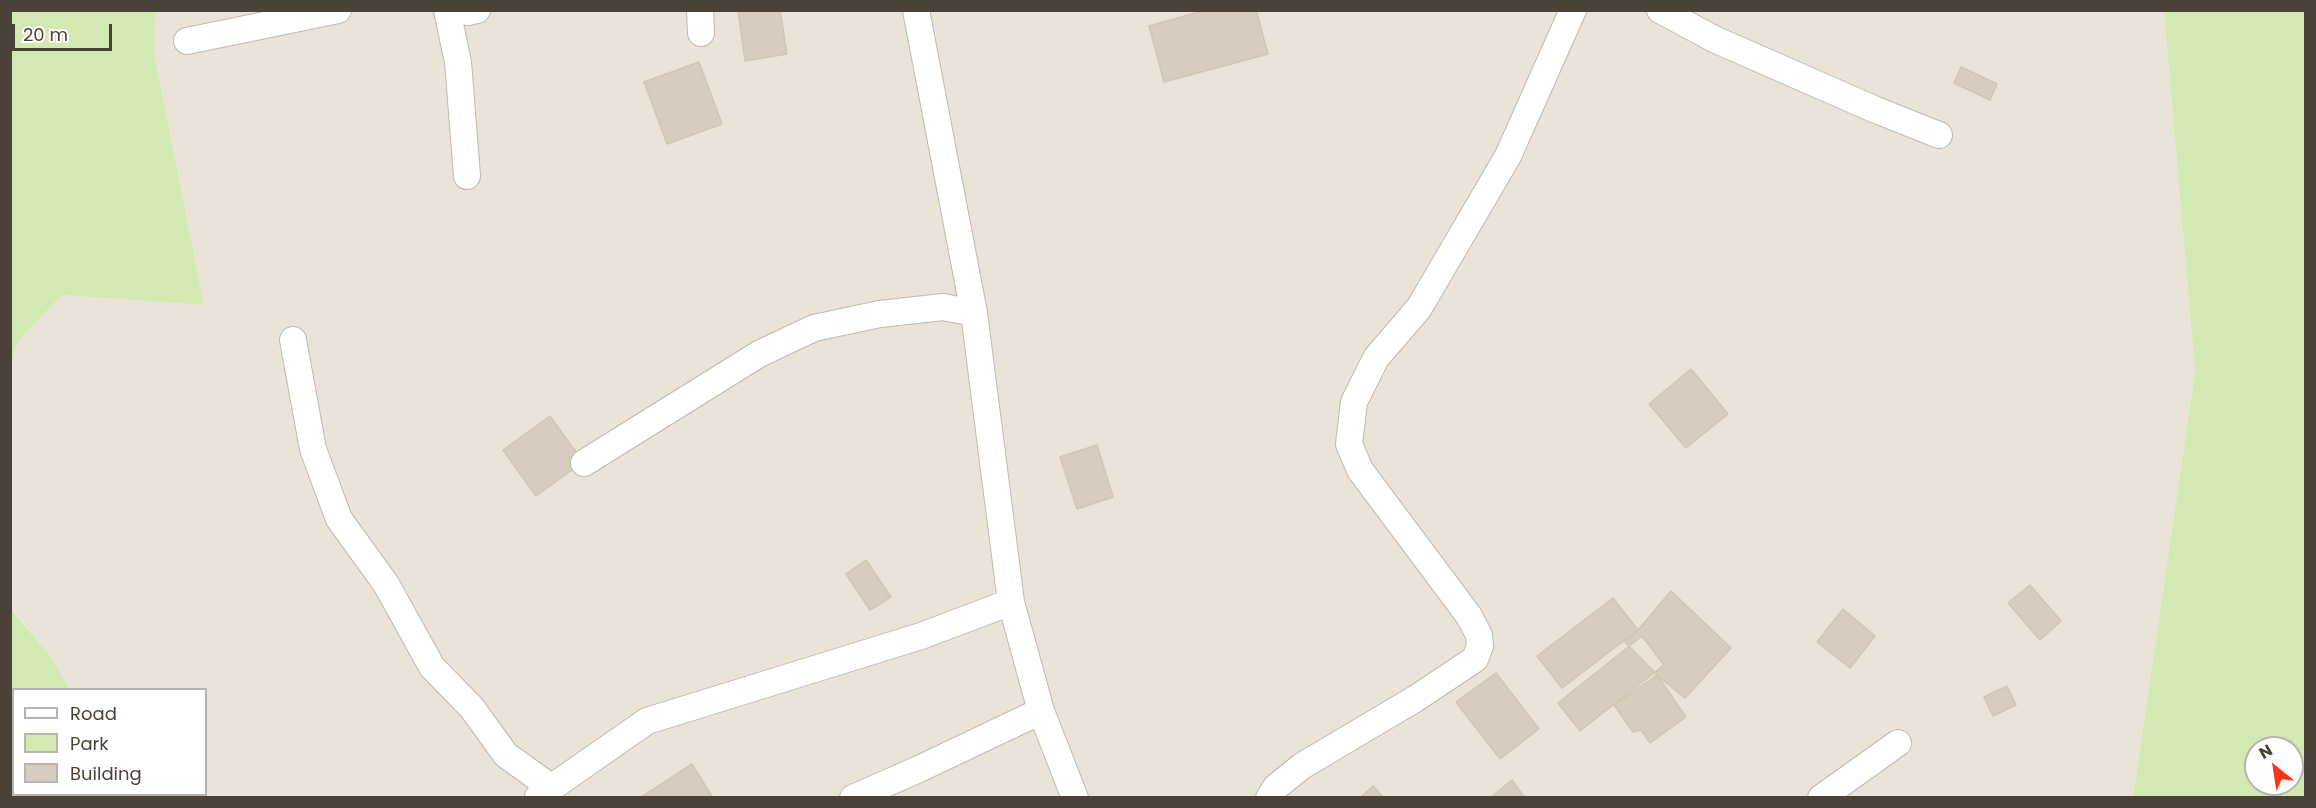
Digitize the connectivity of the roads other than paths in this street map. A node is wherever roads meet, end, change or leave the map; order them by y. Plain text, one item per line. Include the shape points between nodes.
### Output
1 (338, 10) edge
2 (447, 10) edge
3 (459, 10) edge
4 (477, 10) edge
5 (916, 10) edge
6 (1573, 10) edge
7 (1660, 10) edge
8 (187, 41) dead end
9 (1940, 135) dead end
10 (467, 176) dead end
11 (974, 313) junction
12 (293, 340) dead end
13 (584, 463) dead end
14 (1011, 602) junction
15 (1041, 711) junction
16 (1898, 743) dead end
17 (545, 793) edge
18 (853, 798) edge
19 (1076, 798) edge
20 (1269, 798) edge
21 (1821, 798) edge

1 - 8 street
2 - 10 street via 458,62
3 - 4 street
5 - 11 street
6 - 20 street via 1508,156 1419,308 1376,358 1354,402 1349,444 1360,470 1469,616 1480,646 1475,658 1415,699 1302,766 1276,787
7 - 9 street via 1714,39
11 - 13 street via 943,307 880,314 814,328 759,354
11 - 14 street
12 - 17 street via 313,449 339,519 387,584 432,667 472,708 506,755
14 - 15 street
14 - 17 street via 921,636 647,721
15 - 18 street
15 - 19 street
16 - 21 street

